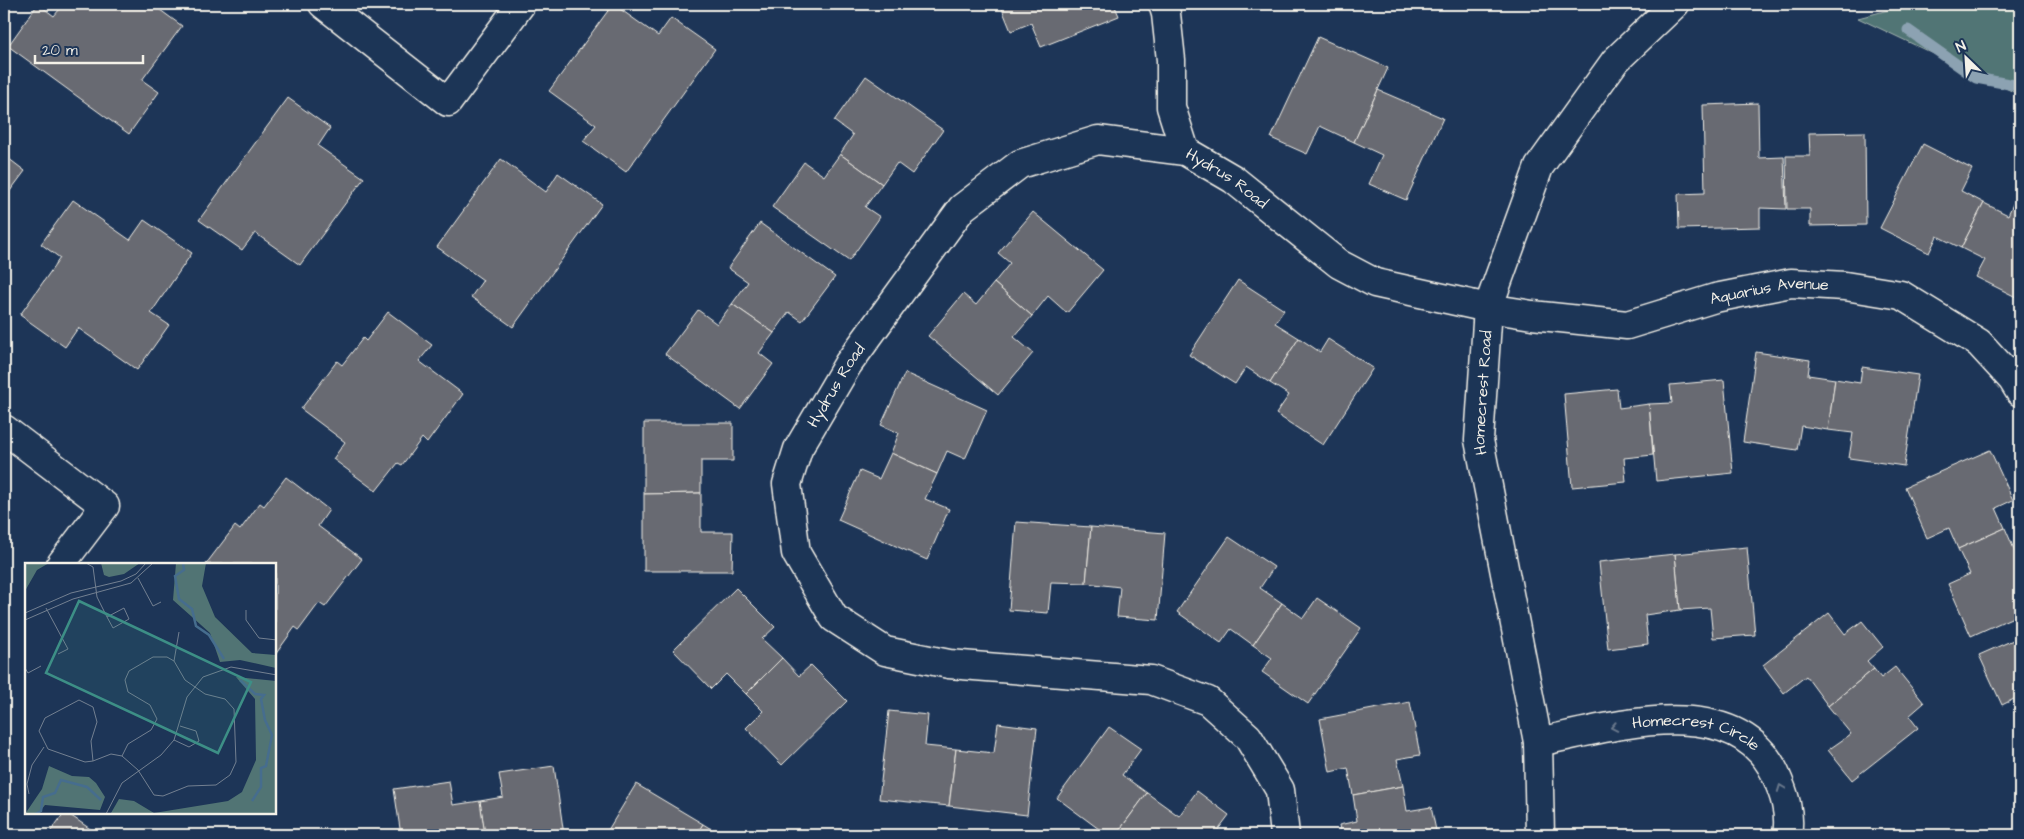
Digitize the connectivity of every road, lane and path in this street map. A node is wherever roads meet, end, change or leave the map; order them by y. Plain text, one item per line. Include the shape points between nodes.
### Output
1 (323, 4) edge
2 (521, 4) edge
3 (1163, 4) edge
4 (1675, 4) edge
5 (350, 12) edge
6 (1185, 151) junction
7 (1488, 308) junction
8 (2020, 392) edge
9 (4, 429) edge
10 (62, 563) edge
11 (1538, 742) junction
12 (1286, 835) edge
13 (1540, 835) edge
14 (1787, 835) edge

1 - 5 street
2 - 5 street via 448,102
3 - 6 street via 1171,60 1171,107
4 - 7 street, Homecrest Road via 1615,61 1539,166
6 - 7 street, Hydrus Road via 1233,179 1339,264 1375,283
6 - 12 street, Hydrus Road via 1098,140 1020,164 962,208 848,364 798,449 787,484 796,553 834,618 884,651 949,664 1151,680 1208,701 1248,737 1280,790
7 - 8 street, Aquarius Avenue via 1627,325 1715,298 1791,283 1846,286 1901,295 1979,343
7 - 11 street, Homecrest Road via 1479,440
9 - 10 street via 105,506
11 - 13 street, Homecrest Road
14 -> 11 street, Homecrest Circle via 1788,810 1771,765 1747,739 1730,728 1676,720 1638,722

